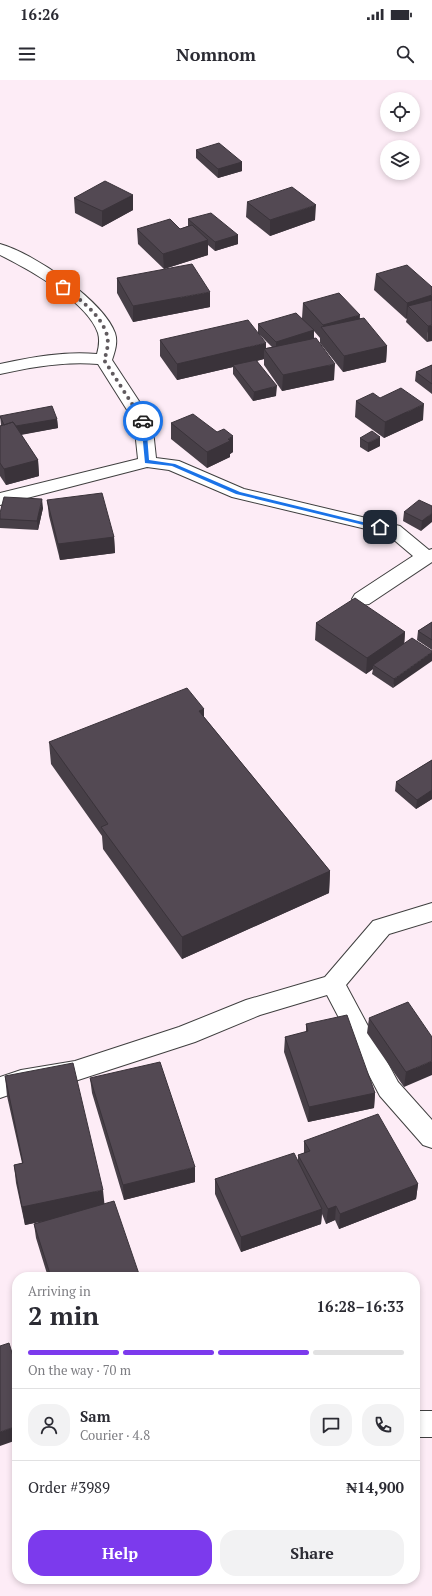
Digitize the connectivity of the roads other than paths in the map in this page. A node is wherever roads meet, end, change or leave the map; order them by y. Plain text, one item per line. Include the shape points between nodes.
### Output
1 (0, 249) edge
2 (104, 360) junction
3 (0, 369) edge
4 (147, 462) junction
5 (0, 499) edge
6 (429, 556) edge
7 (362, 598) dead end
8 (432, 912) edge
9 (333, 984) junction
10 (0, 1088) edge
11 (432, 1138) edge
12 (420, 1424) edge
13 (432, 1424) edge

1 - 2 street via 44,273 87,305 103,326 107,336
2 - 3 street via 83,357 32,362
2 - 4 street via 143,421
4 - 5 street
4 - 6 street via 174,465 238,493 393,530
6 - 7 street
8 - 9 street via 381,927
9 - 10 street via 254,1007 186,1035 75,1071 21,1080
9 - 11 street via 389,1089
12 - 13 street

